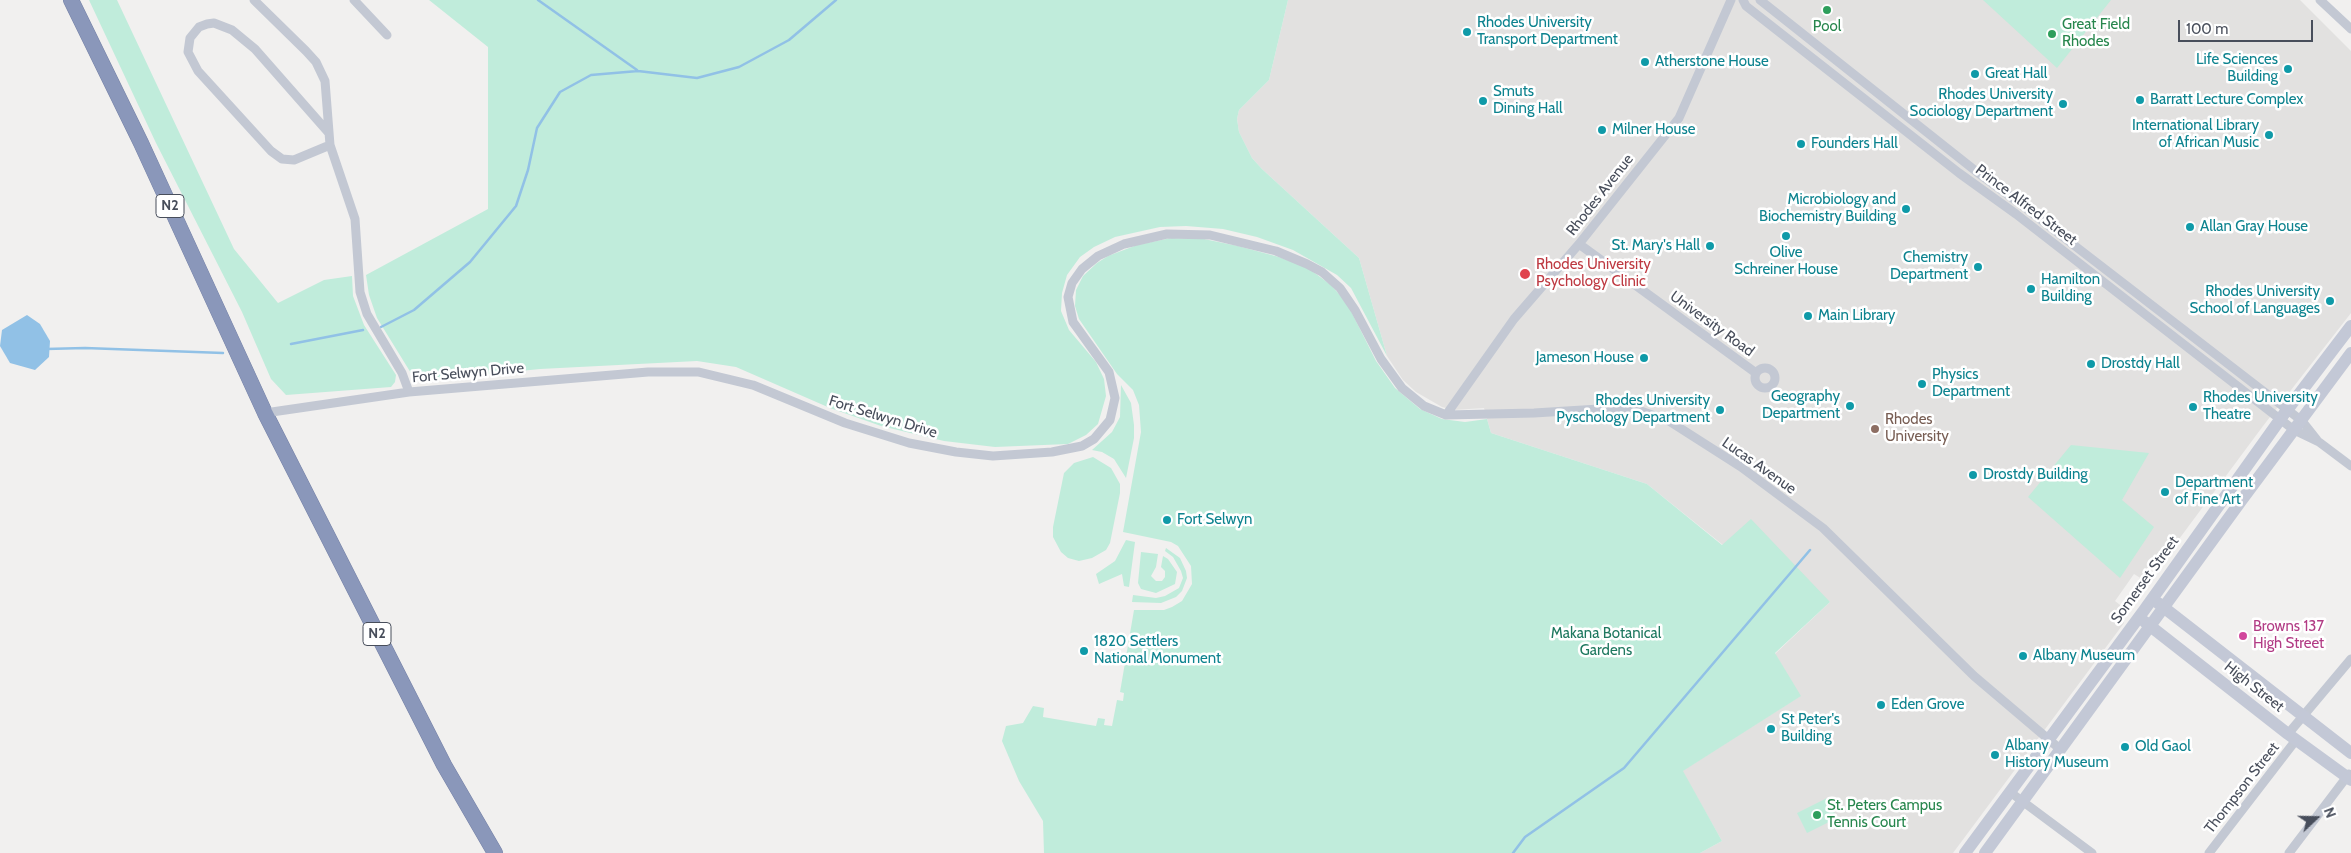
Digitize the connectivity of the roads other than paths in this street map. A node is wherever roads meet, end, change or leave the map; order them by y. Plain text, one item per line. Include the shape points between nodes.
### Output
1 (71, 0) edge
2 (254, 0) edge
3 (354, 0) edge
4 (1731, 0) edge
5 (1743, 0) edge
6 (1760, 0) edge
7 (2320, 0) edge
8 (2351, 29) edge
9 (387, 35) dead end
10 (328, 132) junction
11 (330, 145) junction
12 (1579, 244) junction
13 (2351, 326) edge
14 (2351, 353) edge
15 (1381, 359) joint
16 (1756, 373) dead end
17 (409, 392) junction
18 (265, 413) junction
19 (2284, 414) junction
20 (1446, 415) junction
21 (2298, 425) junction
22 (2351, 466) edge
23 (2151, 599) junction
24 (2164, 607) junction
25 (2138, 617) junction
26 (2150, 627) junction
27 (2351, 659) edge
28 (2301, 716) junction
29 (2292, 737) junction
30 (2048, 738) junction
31 (2060, 749) junction
32 (2351, 753) edge
33 (2349, 776) edge
34 (2010, 792) junction
35 (2024, 802) junction
36 (495, 853) edge
37 (1964, 853) edge
38 (1985, 853) edge
39 (2092, 853) edge
40 (2209, 853) edge
41 (2289, 853) edge

1 - 18 highway, N2 via 141,143
2 - 10 street via 306,51 322,72
3 - 9 street
4 - 12 street, Rhodes Avenue via 1679,118
5 - 19 street, Prince Alfred Street via 1746,6 1922,144
6 - 19 street, Prince Alfred Street
7 - 8 street
10 - 11 street
10 - 11 street via 255,49 232,30 214,23 207,24 199,27 190,38 188,52 198,70 272,152 282,159 294,160
11 - 17 street via 355,219 360,292
12 - 16 street, University Road
12 - 20 street, Rhodes Avenue via 1514,319
13 - 19 main road, Somerset Street
14 - 21 main road, Somerset Street
15 - 17 street, Fort Selwyn Drive via 1355,310 1340,288 1322,272 1276,251 1241,241 1184,233 1124,244 1093,260 1072,283 1068,297 1073,322 1109,372 1115,398 1110,420 1094,439 1082,446 1034,454 993,456 909,443 845,423 753,386 699,372 648,372
15 - 20 street, Lucas Avenue via 1412,398
17 - 18 street, Fort Selwyn Drive
18 - 36 highway, N2 via 444,765
19 - 21 street, Prince Alfred Street
19 - 23 main road, Somerset Street
20 - 30 street, Lucas Avenue via 1615,408 1638,410 1669,421 1741,467 1823,528 1974,676
21 - 22 street, Prince Alfred Street
21 - 24 main road, Somerset Street
23 - 24 main road, High Street
23 - 25 main road, Somerset Street
24 - 26 main road, Somerset Street
24 - 28 main road, High Street
25 - 26 main road, High Street
25 - 30 main road, Somerset Street
26 - 29 main road, High Street
26 - 31 main road, Somerset Street
27 - 28 street, Thompson Street
28 - 29 street, Thompson Street
28 - 32 main road, High Street
29 - 33 main road, High Street
29 - 40 street, Thompson Street
30 - 31 street, Lucas Avenue
30 - 34 main road, Somerset Street
31 - 35 main road, Somerset Street
33 - 41 street
34 - 35 street
34 - 37 main road, Somerset Street
35 - 38 main road, Somerset Street
35 - 39 street

